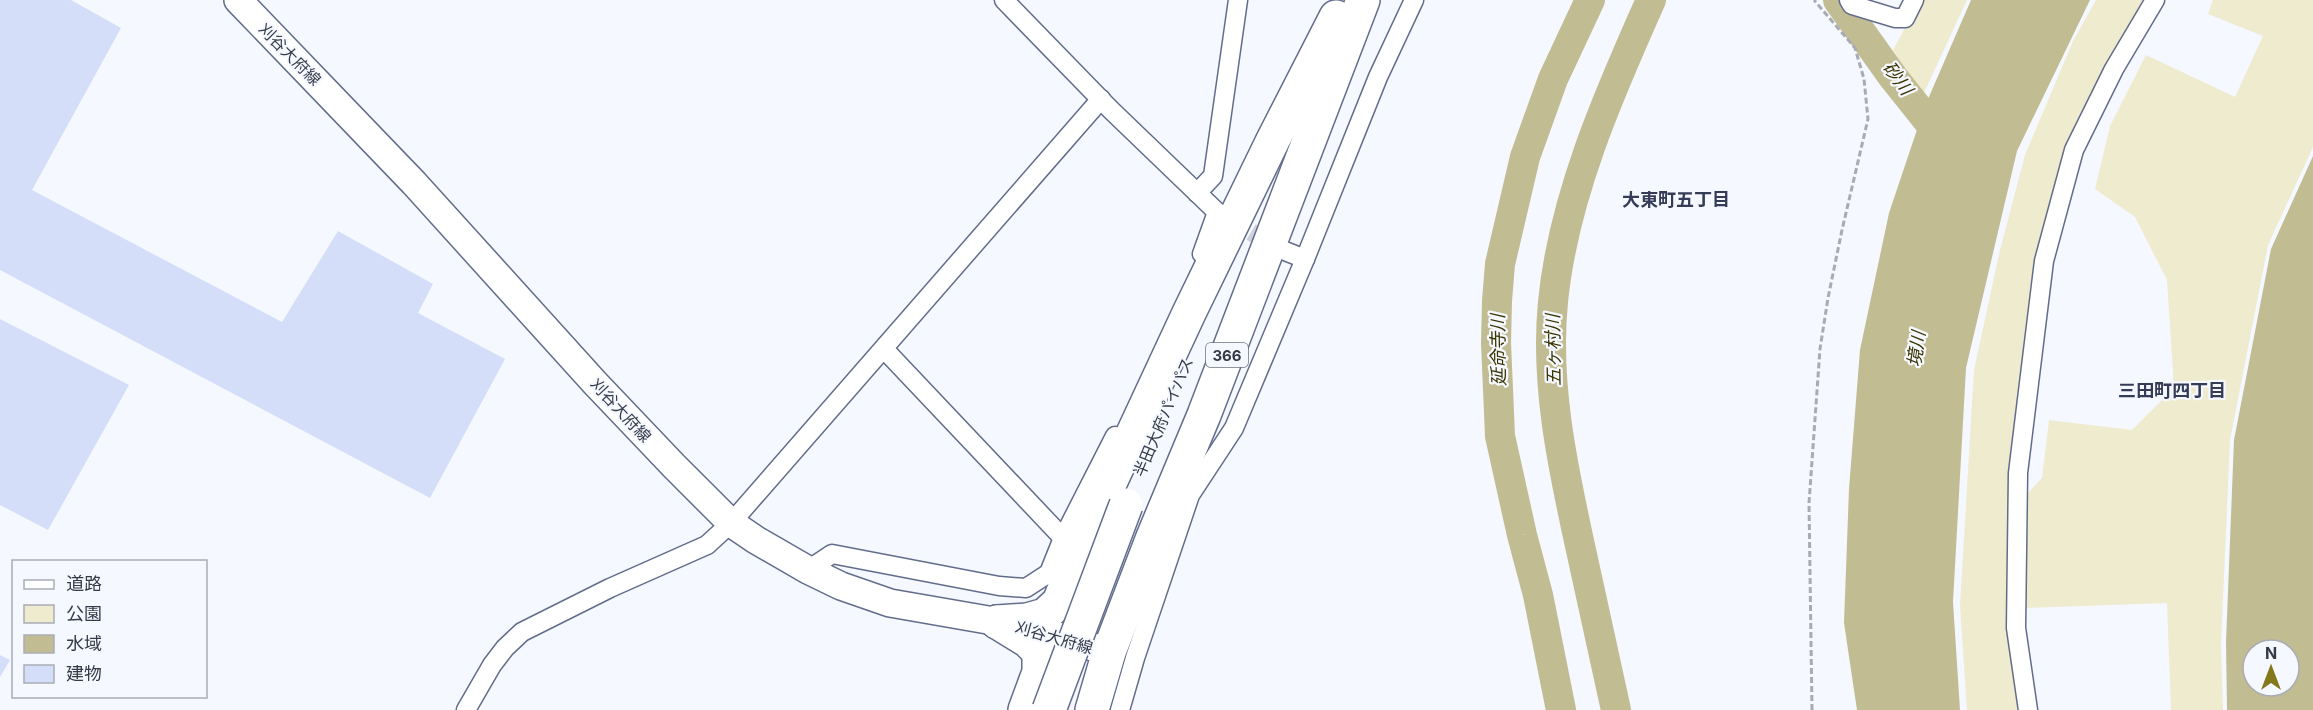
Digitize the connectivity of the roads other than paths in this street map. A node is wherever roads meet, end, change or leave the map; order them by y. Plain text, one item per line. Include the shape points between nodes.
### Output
1 (238, 0) edge
2 (1004, 0) edge
3 (1238, 0) edge
4 (1345, 0) edge
5 (1353, 0) edge
6 (1363, 0) edge
7 (1414, 0) edge
8 (1849, 0) edge
9 (1914, 0) edge
10 (2155, 0) edge
11 (1101, 99) junction
12 (1197, 193) junction
13 (1280, 249) tunnel mouth
14 (1305, 259) junction
15 (884, 349) junction
16 (731, 523) junction
17 (1064, 538) junction
18 (808, 570) junction
19 (997, 622) junction
20 (1109, 652) junction
21 (466, 710) edge
22 (1026, 710) edge
23 (1049, 710) edge
24 (1092, 710) edge
25 (1120, 710) edge
26 (2028, 710) edge

1 - 16 main road, 刈谷大府線
2 - 11 street
3 - 12 street via 1214,176
4 - 19 highway via 1189,313 1059,602 1045,615
5 - 23 highway, 半田大府パイパス / 366, bridge via 1185,361
6 - 20 highway, 366
7 - 14 street via 1378,77
8 - 9 street via 1852,5 1905,18
10 - 26 street via 2114,69 2074,150 2044,261 2018,473 2016,628
11 - 12 street
11 - 15 street
12 - 17 street via 1220,214 1190,288
13 - 14 street
14 - 25 street via 1234,428 1190,495
15 - 16 street
15 - 17 street
16 - 18 main road, 刈谷大府線
16 - 21 street via 707,545 522,632 492,665
17 - 18 street via 1049,573 1026,588 832,554
18 - 19 main road, 刈谷大府線 via 890,603
19 - 20 main road, 刈谷大府線 via 1028,627
19 - 22 highway via 1039,652 1039,672
20 - 24 highway, 366

